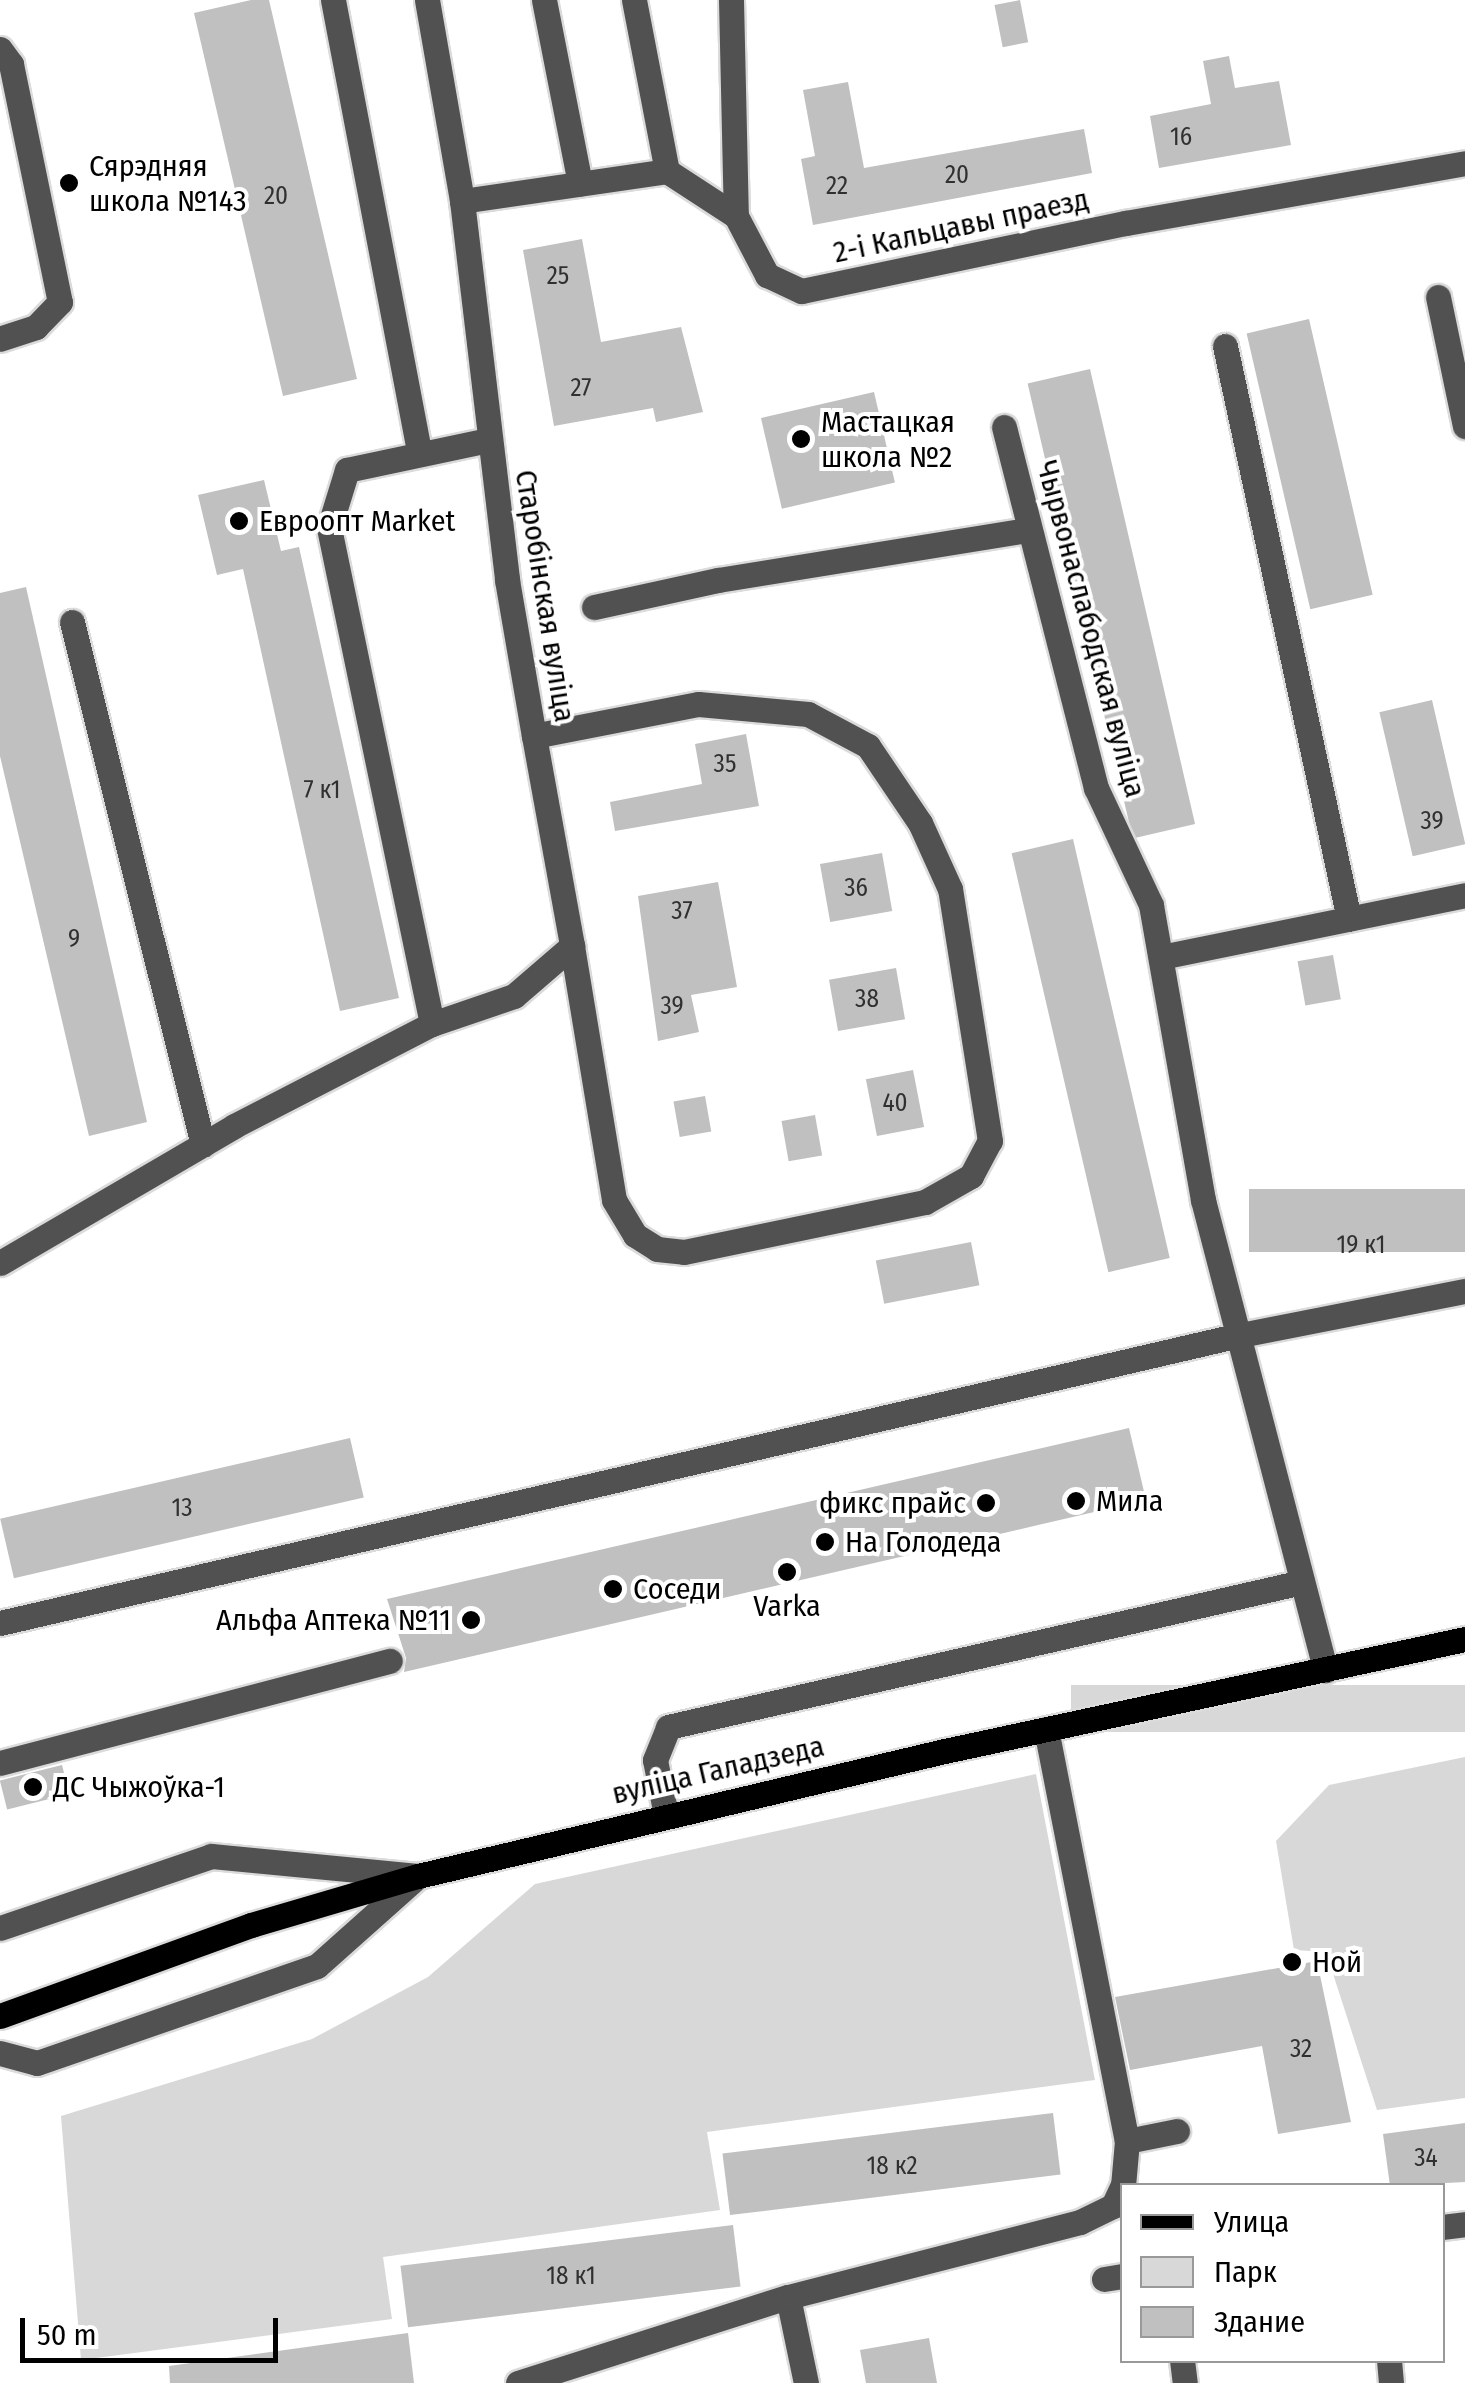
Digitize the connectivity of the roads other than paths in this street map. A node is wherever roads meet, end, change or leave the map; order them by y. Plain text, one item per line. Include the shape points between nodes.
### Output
1 (333, 0) edge
2 (428, 0) edge
3 (544, 0) edge
4 (634, 0) edge
5 (731, 0) edge
6 (0, 49) edge
7 (1465, 163) edge
8 (667, 171) junction
9 (580, 184) junction
10 (462, 201) junction
11 (736, 216) junction
12 (1438, 297) dead end
13 (0, 339) edge
14 (1226, 346) dead end
15 (1465, 426) edge
16 (1004, 427) dead end
17 (488, 440) junction
18 (419, 452) junction
19 (1028, 530) junction
20 (594, 607) dead end
21 (72, 622) dead end
22 (534, 736) junction
23 (1465, 895) edge
24 (1349, 919) junction
25 (572, 946) junction
26 (1161, 957) junction
27 (432, 1024) junction
28 (203, 1145) junction
29 (0, 1263) edge
30 (1465, 1291) edge
31 (1240, 1335) junction
32 (1302, 1582) junction
33 (0, 1623) edge
34 (1465, 1639) edge
35 (390, 1661) dead end
36 (1325, 1670) junction
37 (1046, 1729) junction
38 (0, 1763) edge
39 (666, 1815) junction
40 (418, 1876) junction
41 (0, 1928) edge
42 (0, 2016) edge
43 (0, 2053) edge
44 (1177, 2131) dead end
45 (1127, 2141) junction
46 (1123, 2183) edge
47 (1120, 2192) edge
48 (788, 2297) junction
49 (518, 2383) edge
50 (806, 2383) edge

1 - 18 street
2 - 10 street, Старобінская вуліца
3 - 9 street
4 - 8 street
5 - 11 street
6 - 13 street via 11,64 60,302 36,327
7 - 11 street, 2-і Кальцавы праезд via 1126,223 802,291 768,275
8 - 9 street
8 - 11 street, 2-і Кальцавы праезд
9 - 10 street
10 - 17 street, Старобінская вуліца
12 - 15 street
14 - 24 street
16 - 19 street, Чырвонаслабодская вуліца
17 - 18 street
17 - 22 street, Старобінская вуліца
18 - 27 street via 347,470 328,528
19 - 20 street
19 - 26 street, Чырвонаслабодская вуліца via 1096,788 1150,904
21 - 28 street
22 - 25 street, Старобінская вуліца
22 - 25 street, Старобінская вуліца via 698,704 808,714 868,746 950,889 990,1141 971,1176 925,1202 684,1252 657,1249 634,1235 614,1200
23 - 24 street
24 - 26 street
25 - 27 street via 514,996
26 - 31 street, Чырвонаслабодская вуліца via 1203,1200
27 - 28 street
28 - 29 street
30 - 31 street
31 - 32 street, Чырвонаслабодская вуліца
31 - 33 street
32 - 36 street, Чырвонаслабодская вуліца
32 - 39 street via 668,1728 655,1760
34 - 36 main road, вуліца Галадзеда
35 - 38 street
36 - 37 main road, вуліца Галадзеда
37 - 39 main road, вуліца Галадзеда
37 - 45 street
39 - 40 main road, вуліца Галадзеда
40 - 41 street via 210,1856
40 - 42 main road, вуліца Галадзеда via 250,1925
40 - 43 street via 317,1966 37,2063
44 - 45 street
45 - 46 street
47 - 48 street via 1113,2206 1080,2222
48 - 49 street
48 - 50 street

